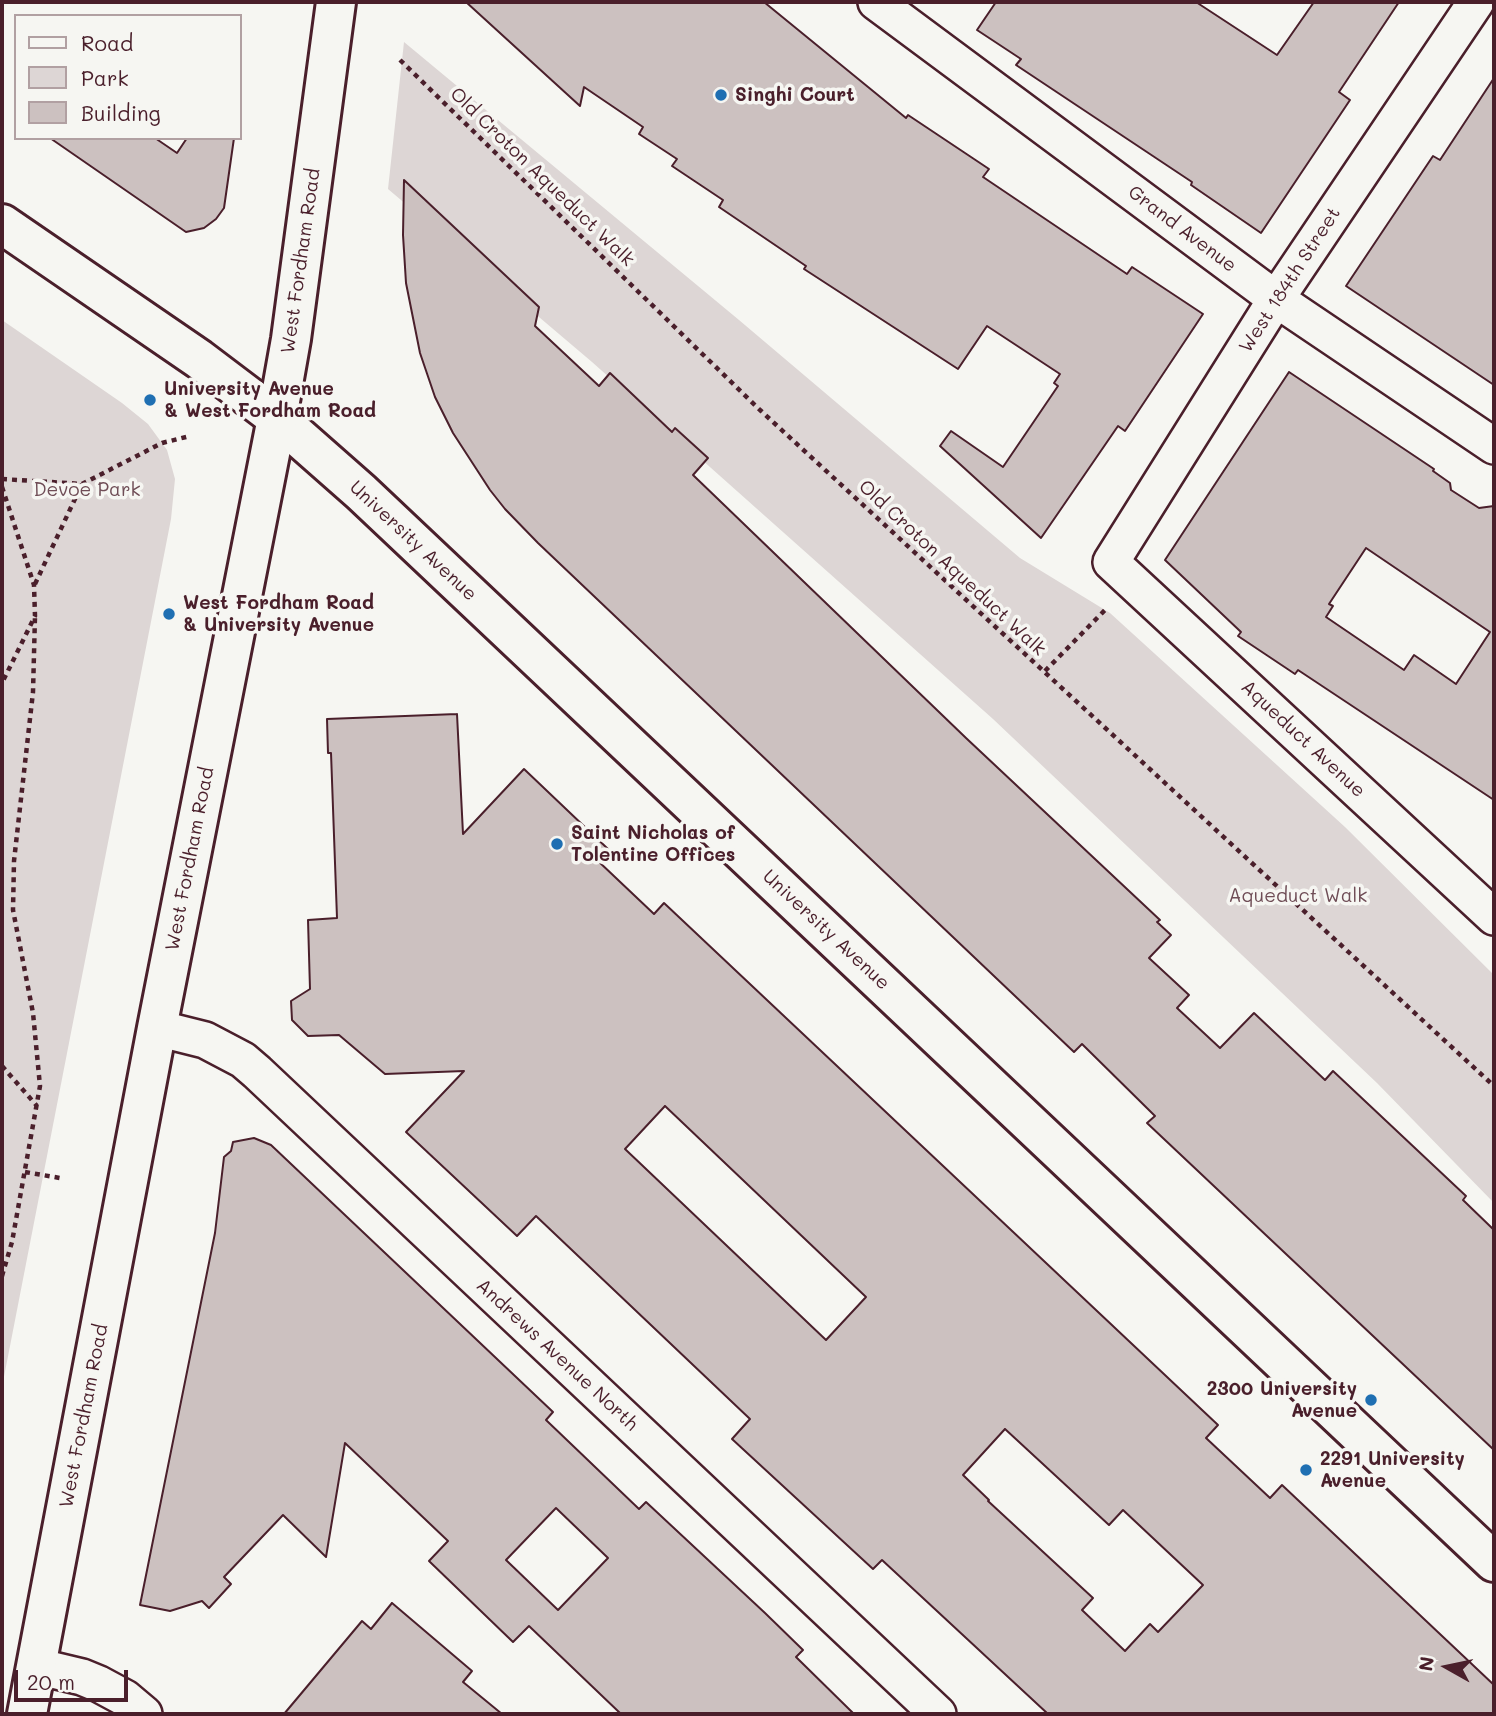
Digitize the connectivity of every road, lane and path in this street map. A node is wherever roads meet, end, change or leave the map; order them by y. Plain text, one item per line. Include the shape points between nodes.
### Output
1 (336, 2) edge
2 (876, 2) edge
3 (1476, 2) edge
4 (400, 60) dead end
5 (2, 224) edge
6 (1276, 299) junction
7 (277, 418) junction
8 (190, 436) dead end
9 (1494, 446) edge
10 (2, 479) edge
11 (82, 484) junction
12 (2, 487) edge
13 (1111, 562) joint
14 (34, 585) junction
15 (1105, 610) dead end
16 (35, 616) junction
17 (1045, 671) junction
18 (2, 683) edge
19 (1494, 917) edge
20 (157, 1028) junction
21 (2, 1066) edge
22 (1494, 1086) edge
23 (37, 1106) junction
24 (25, 1172) junction
25 (60, 1178) dead end
26 (2, 1276) edge
27 (1494, 1562) edge
28 (36, 1665) junction
29 (27, 1714) edge
30 (144, 1714) edge
31 (938, 1714) edge

1 - 7 street, West Fordham Road
2 - 6 street, Grand Avenue
3 - 6 street, West 184th Street
4 - 17 path, Old Croton Aqueduct Walk via 760,410
5 - 7 street, University Avenue
6 - 9 street, Grand Avenue
6 - 13 street, West 184th Street
7 - 20 street, West Fordham Road
7 - 27 street, University Avenue via 382,510
8 - 11 path via 162,443
10 - 11 path
11 - 14 path
12 - 14 path
13 - 19 street, Aqueduct Avenue
14 - 16 path
15 - 17 path
16 - 18 path
16 - 23 path via 33,692 13,909 33,1013 40,1086
17 - 22 path, Old Croton Aqueduct Walk
20 - 28 street, West Fordham Road
20 - 31 street, Andrews Avenue North via 205,1040 257,1072
21 - 23 path
23 - 24 path
24 - 25 path
24 - 26 path
28 - 29 street, West Fordham Road
28 - 30 street via 99,1684

